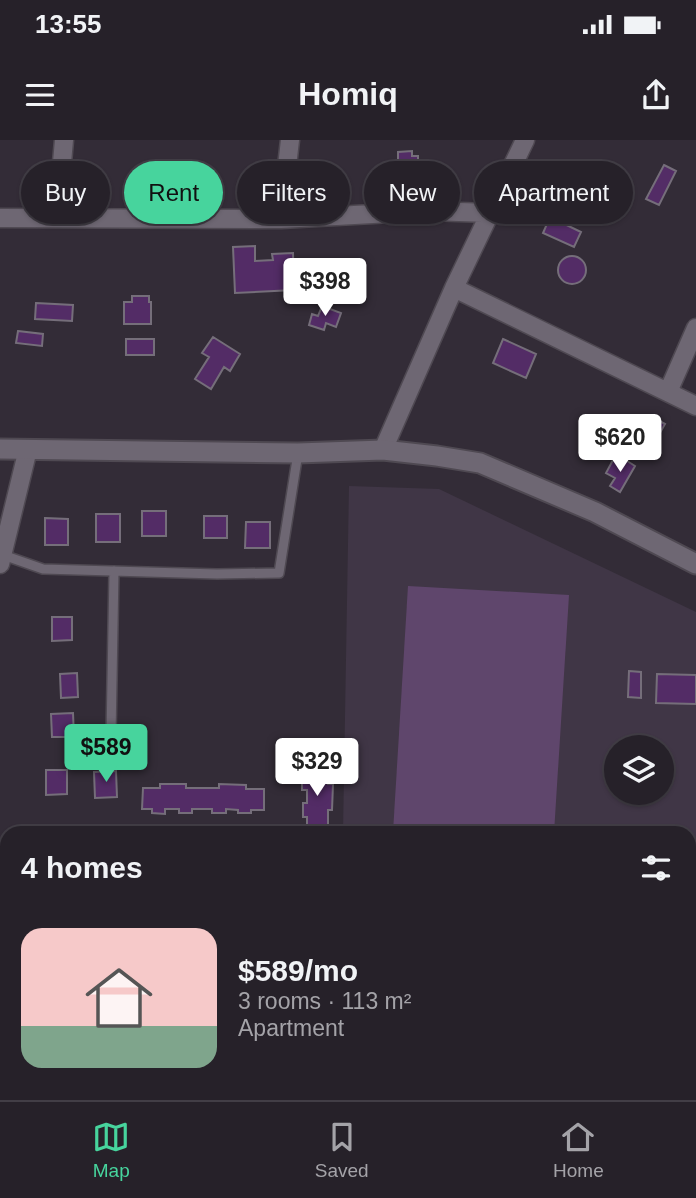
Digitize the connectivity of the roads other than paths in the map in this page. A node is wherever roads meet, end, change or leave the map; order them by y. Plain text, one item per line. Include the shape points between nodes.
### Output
1 (64, 140) edge
2 (290, 140) edge
3 (525, 140) edge
4 (62, 161) edge
5 (288, 161) edge
6 (515, 161) edge
7 (474, 212) edge
8 (350, 215) edge
9 (0, 218) edge
10 (21, 218) edge
11 (110, 218) edge
12 (237, 219) edge
13 (485, 224) edge
14 (454, 288) junction
15 (696, 328) edge
16 (668, 392) junction
17 (696, 406) edge
18 (0, 449) edge
19 (28, 449) junction
20 (383, 450) junction
21 (298, 453) junction
22 (1, 557) edge
23 (696, 564) edge
24 (114, 571) junction
25 (111, 735) dead end

1 - 4 street
2 - 5 street
3 - 6 street
7 - 8 street
9 - 10 street
11 - 12 street
13 - 14 street
14 - 16 street
14 - 20 street
15 - 16 street
16 - 17 street
18 - 19 street
19 - 21 street
19 - 22 street
20 - 21 street
20 - 23 street via 480,463 595,512
21 - 24 lane via 279,573
22 - 24 lane via 43,569
24 - 25 lane

